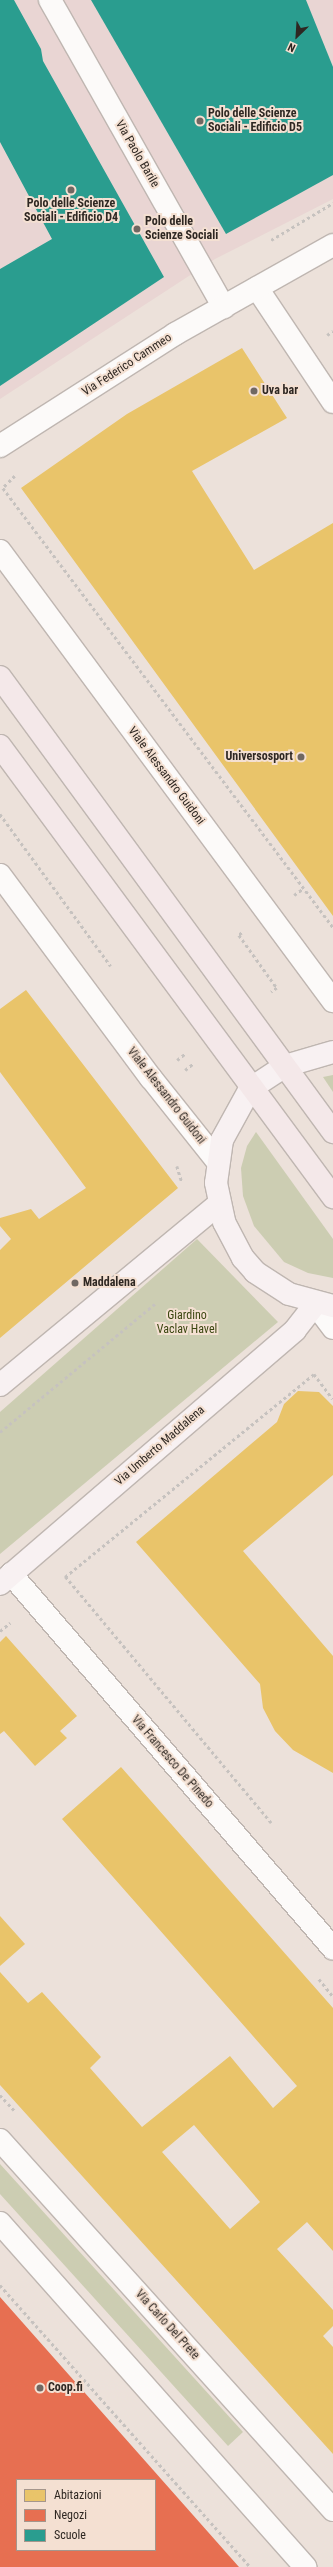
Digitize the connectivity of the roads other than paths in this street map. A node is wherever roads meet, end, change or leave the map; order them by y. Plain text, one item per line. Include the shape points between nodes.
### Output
1 (50, 0) edge
2 (333, 244) edge
3 (257, 288) junction
4 (224, 307) junction
5 (333, 402) edge
6 (0, 446) edge
7 (0, 551) edge
8 (0, 678) edge
9 (0, 746) edge
10 (0, 876) edge
11 (333, 1001) edge
12 (333, 1052) edge
13 (285, 1066) junction
14 (250, 1089) junction
15 (333, 1132) edge
16 (217, 1161) junction
17 (333, 1197) edge
18 (218, 1204) junction
19 (324, 1305) edge
20 (333, 1328) edge
21 (0, 1385) edge
22 (5, 1579) edge
23 (333, 1950) edge
24 (0, 2140) edge
25 (0, 2223) edge
26 (333, 2510) edge
27 (306, 2567) edge

1 - 4 street, Via Paolo Barile
2 - 3 street, Via Federico Cammeo
3 - 4 street, Via Federico Cammeo
3 - 5 street
4 - 6 street, Via Federico Cammeo
7 - 11 street, Viale Alessandro Guidoni
8 - 13 main road
9 - 14 main road
10 - 16 street, Viale Alessandro Guidoni via 151,1078
12 - 13 main road, Viale Alessandro Guidoni
13 - 14 main road, Viale Alessandro Guidoni via 265,1075
13 - 15 main road
14 - 16 main road, Viale Alessandro Guidoni via 230,1121
14 - 17 main road
16 - 18 main road, Viale Alessandro Guidoni
18 - 19 main road, Viale Alessandro Guidoni via 231,1239 256,1272 289,1294
18 - 21 main road via 197,1218
19 - 20 street
19 - 22 main road, Via Umberto Maddalena
22 - 23 street, Via Francesco De Pinedo
24 - 26 street, Via Carlo Del Prete
25 - 27 street

